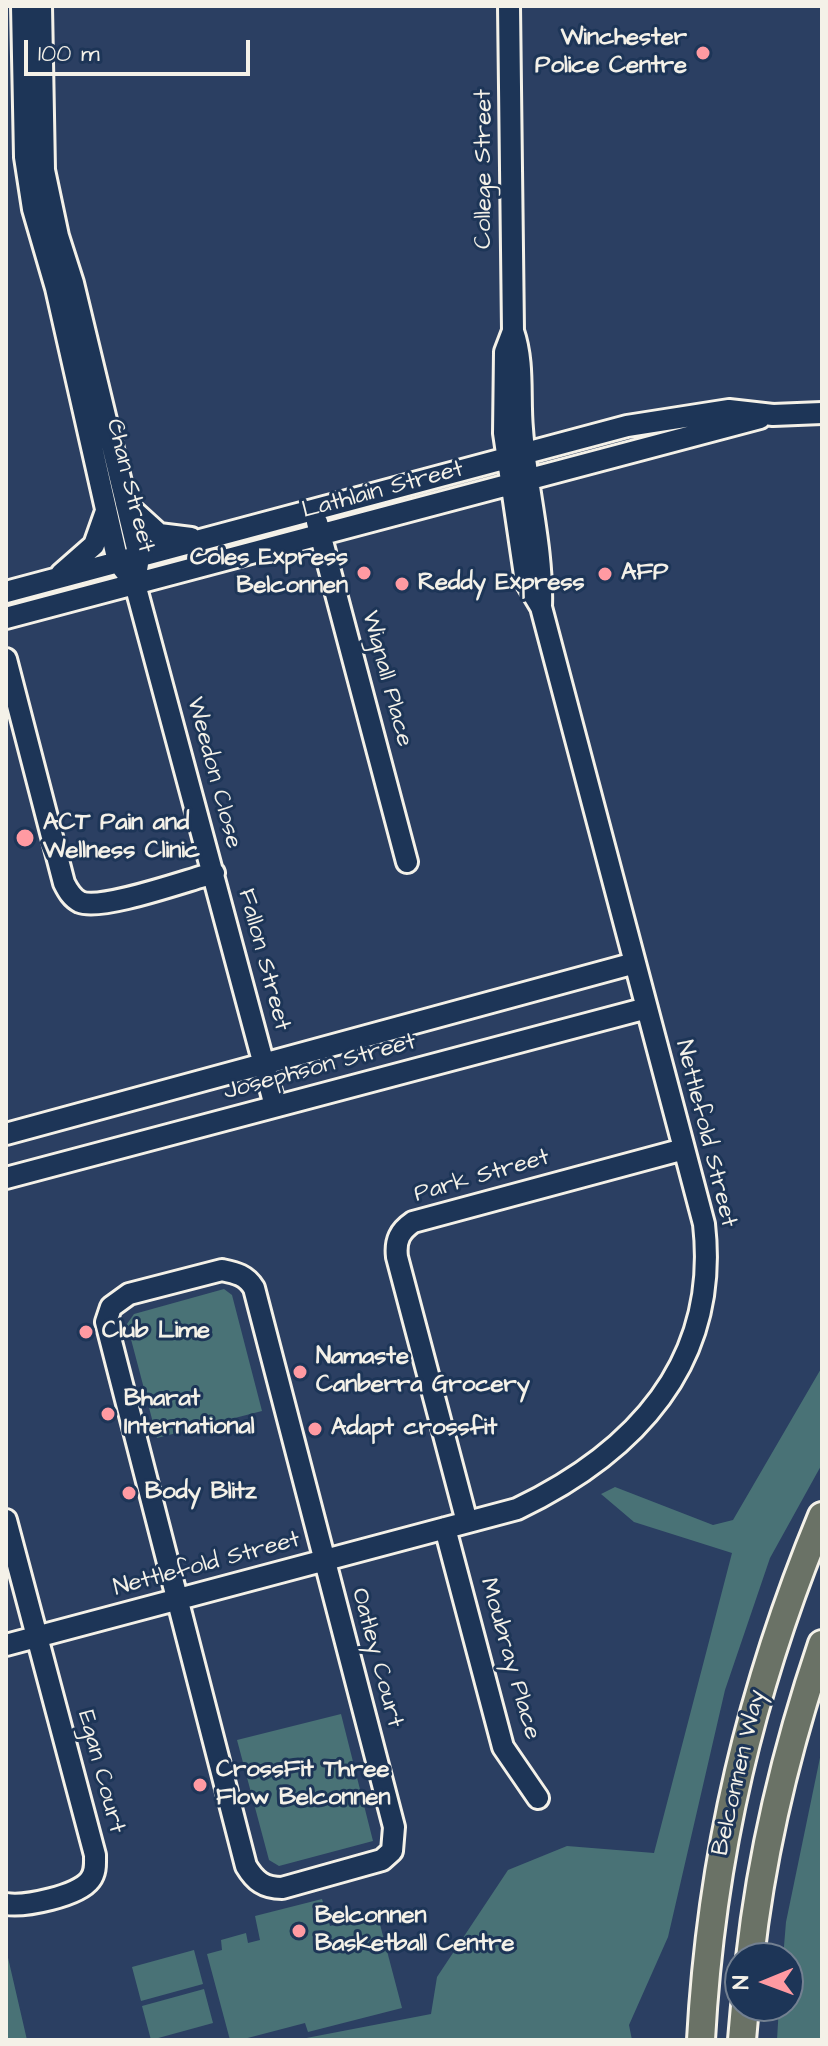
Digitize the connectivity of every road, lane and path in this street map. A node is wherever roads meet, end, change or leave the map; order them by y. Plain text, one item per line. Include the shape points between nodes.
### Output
1 (22, 6) edge
2 (41, 6) edge
3 (509, 6) edge
4 (822, 413) edge
5 (773, 415) junction
6 (516, 456) junction
7 (519, 482) junction
8 (116, 507) junction
9 (314, 510) junction
10 (321, 534) junction
11 (203, 539) junction
12 (139, 557) junction
13 (118, 562) junction
14 (55, 579) junction
15 (135, 584) junction
16 (6, 592) edge
17 (6, 618) edge
18 (6, 659) edge
19 (407, 862) dead end
20 (214, 873) junction
21 (635, 963) junction
22 (647, 1008) junction
23 (264, 1064) junction
24 (275, 1106) junction
25 (6, 1134) edge
26 (684, 1149) junction
27 (6, 1178) edge
28 (822, 1516) edge
29 (6, 1520) edge
30 (467, 1522) junction
31 (445, 1528) junction
32 (324, 1560) junction
33 (177, 1600) junction
34 (37, 1637) junction
35 (822, 1644) edge
36 (6, 1645) edge
37 (538, 1798) dead end
38 (6, 1904) edge
39 (752, 1942) edge
40 (701, 2040) edge

1 - 8 street, Chan Street via 25,157 33,209
2 - 8 street, Chan Street via 44,170 73,283
3 - 6 street, College Street via 513,331 520,351
4 - 5 street, Lathlain Street
5 - 6 street, Lathlain Street via 710,412 627,426
5 - 7 street, Lathlain Street
6 - 7 street, Nettlefold Street
6 - 9 street, Lathlain Street
7 - 10 street, Lathlain Street
7 - 21 street, Nettlefold Street via 542,579 541,607
8 - 11 street via 159,534
8 - 12 street, Chan Street
8 - 13 street, Chan Street
8 - 14 street via 94,545
9 - 10 street, Wignall Place
9 - 11 street, Lathlain Street
10 - 15 street, Lathlain Street
10 - 19 street, Wignall Place
11 - 12 street, Lathlain Street
12 - 13 street, Lathlain Street
12 - 15 street, Chan Street
13 - 14 street, Lathlain Street
13 - 15 street, Chan Street
14 - 16 street, Lathlain Street
15 - 17 street, Lathlain Street
15 - 20 street, Weedon Close
18 - 20 street, Weedon Close via 70,893 78,901 103,904
20 - 23 street, Fallon Street
21 - 22 street, Nettlefold Street
21 - 23 street, Josephson Street
22 - 24 street, Josephson Street
22 - 26 street, Nettlefold Street
23 - 24 street, Fallon Street
23 - 25 street, Josephson Street
24 - 27 street, Josephson Street
26 - 30 street, Nettlefold Street via 704,1224 705,1283 691,1341 673,1378 636,1428 585,1471 517,1509
26 - 30 street, Park Street via 413,1222 398,1237 397,1257
28 - 40 main road, Belconnen Way via 766,1668 731,1798 709,1931
29 - 34 street
30 - 31 street, Nettlefold Street
31 - 32 street, Nettlefold Street
31 - 37 street, Moubray Place via 503,1747
32 - 33 street, Nettlefold Street
32 - 33 street, Oatley Court via 393,1826 392,1851 373,1864 282,1888 254,1879 246,1866
32 - 33 street, Oatley Court via 249,1281 222,1270 129,1294 111,1307 106,1322
33 - 34 street, Nettlefold Street
34 - 36 street, Nettlefold Street
34 - 38 street, Egan Court via 95,1870 73,1892 19,1906
35 - 39 main road, Belconnen Way via 773,1811

